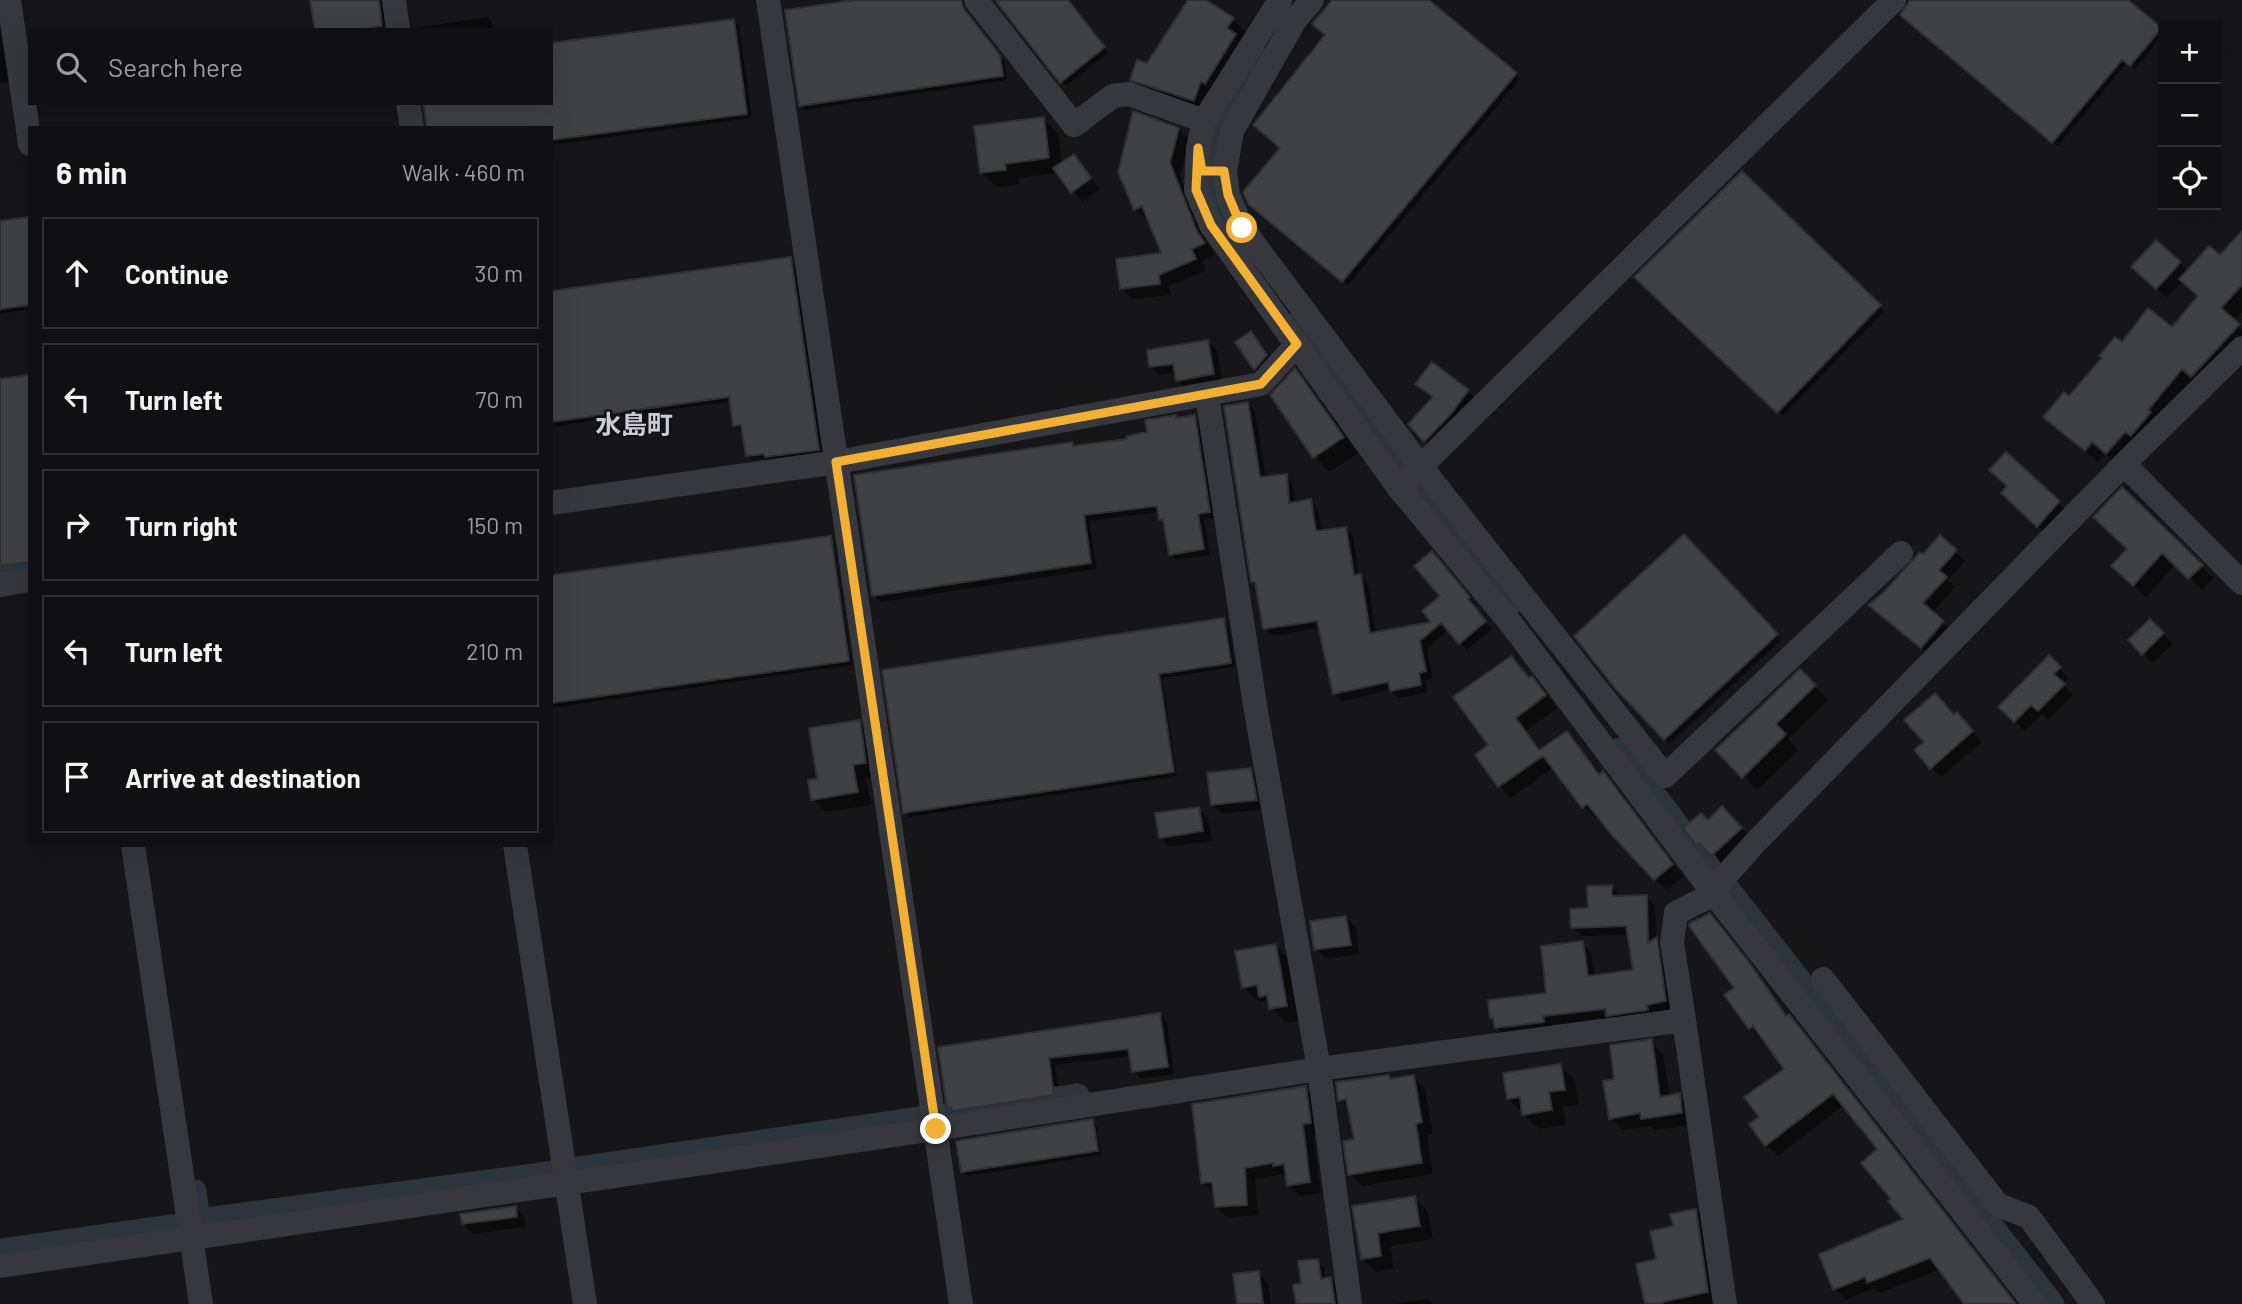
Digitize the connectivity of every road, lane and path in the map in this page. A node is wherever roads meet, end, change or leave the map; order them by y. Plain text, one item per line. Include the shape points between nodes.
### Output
1 (9, 0) edge
2 (394, 0) edge
3 (768, 0) edge
4 (976, 0) edge
5 (1280, 0) edge
6 (1312, 0) edge
7 (1894, 0) edge
8 (398, 28) edge
9 (408, 105) edge
10 (1205, 121) junction
11 (412, 126) edge
12 (28, 130) edge
13 (1211, 165) junction
14 (1297, 344) junction
15 (2242, 348) edge
16 (1207, 396) junction
17 (836, 462) junction
18 (2124, 464) junction
19 (1422, 468) junction
20 (1398, 487) junction
21 (553, 503) edge
22 (1901, 553) dead end
23 (28, 580) edge
24 (2242, 583) edge
25 (0, 585) edge
26 (133, 847) edge
27 (515, 847) edge
28 (1714, 894) junction
29 (1823, 979) dead end
30 (1684, 1020) junction
31 (1319, 1069) junction
32 (936, 1129) junction
33 (567, 1184) junction
34 (191, 1238) junction
35 (0, 1266) edge
36 (201, 1304) edge
37 (584, 1304) edge
38 (961, 1304) edge
39 (1350, 1304) edge
40 (1725, 1304) edge
41 (2035, 1304) edge
42 (2092, 1304) edge

1 - 12 street
2 - 8 street
3 - 17 street
4 - 10 street via 1074,125 1113,96 1129,94
5 - 10 street
6 - 13 street via 1295,20
7 - 19 street
9 - 11 street
10 - 13 street
13 - 14 street via 1196,190 1211,225
13 - 19 street via 1242,228
14 - 16 street via 1261,384
14 - 20 street
15 - 18 street
16 - 17 street
16 - 31 street
17 - 21 street
17 - 32 street
18 - 24 street
18 - 28 street via 1754,844
19 - 20 street
19 - 22 street via 1665,776
20 - 28 street via 1509,621
23 - 25 street
26 - 34 street
27 - 33 street
28 - 30 street via 1676,914 1672,942
28 - 41 street
29 - 42 street via 1998,1205 2029,1217
30 - 31 street
30 - 40 street
31 - 32 street
31 - 39 street
32 - 33 street
32 - 38 street
33 - 34 street
33 - 37 street
34 - 35 street
34 - 36 street

